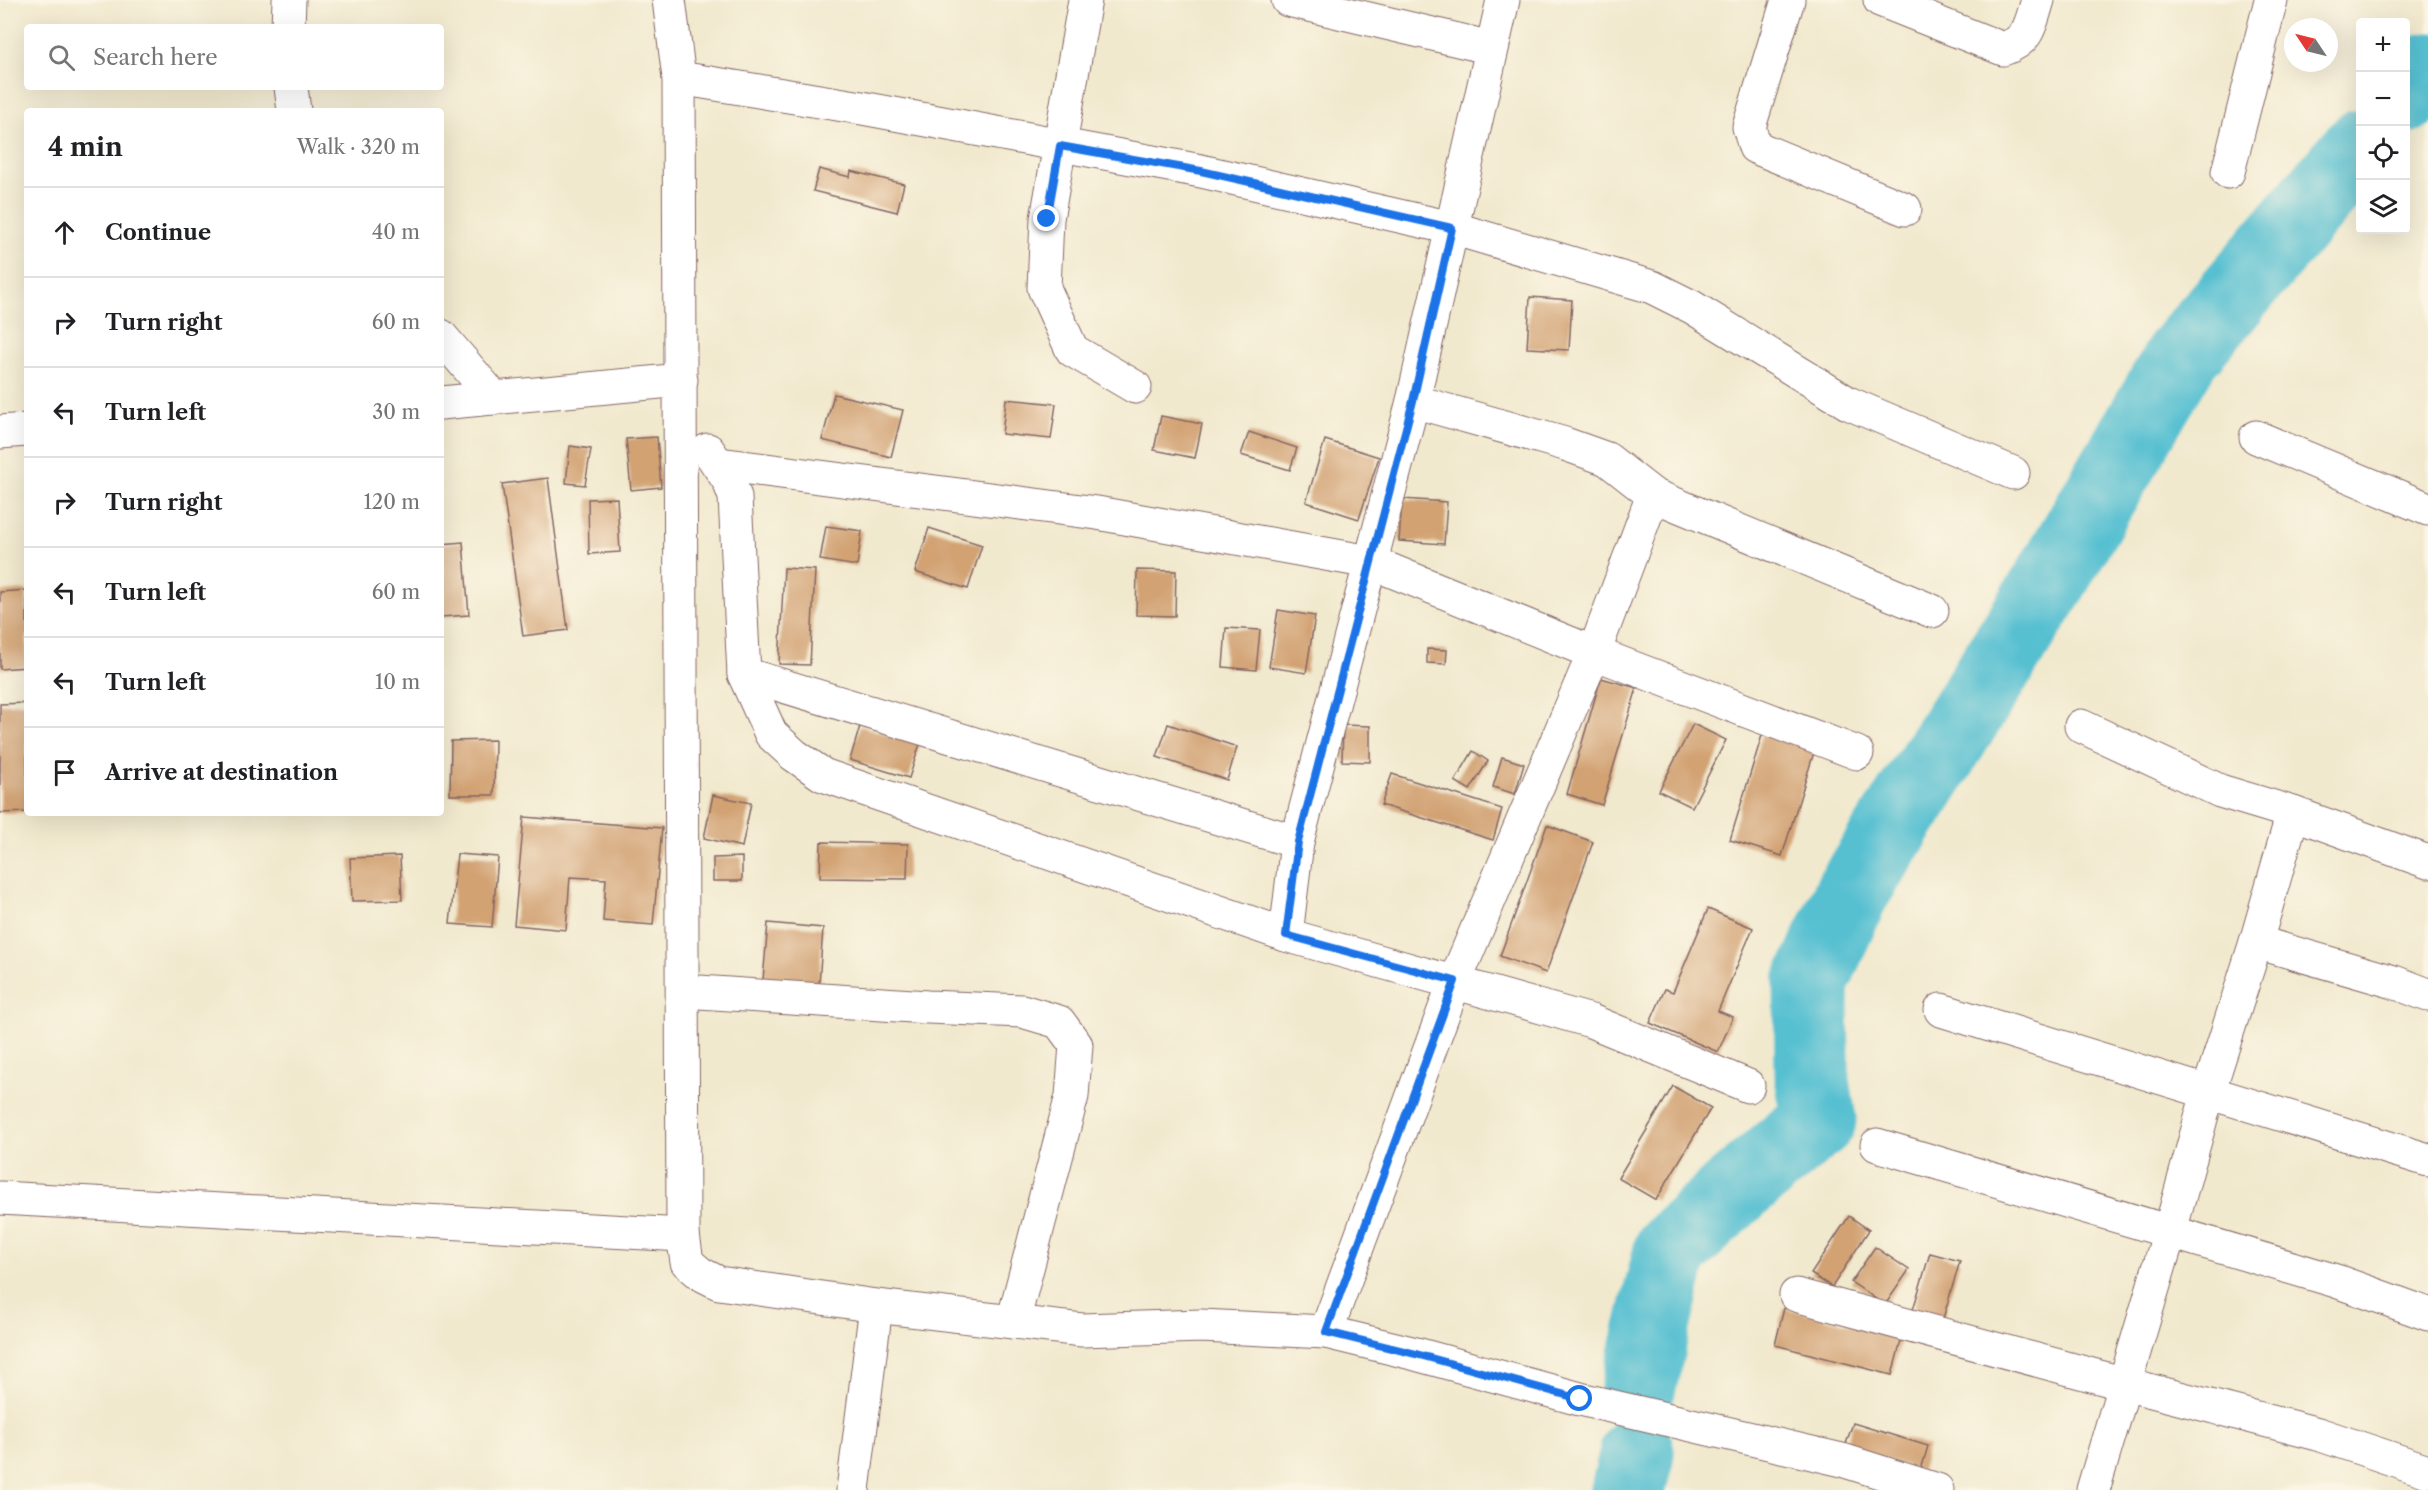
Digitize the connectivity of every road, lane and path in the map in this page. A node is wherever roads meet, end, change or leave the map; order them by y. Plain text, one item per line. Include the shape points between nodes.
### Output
1 (289, 0) edge
2 (669, 0) edge
3 (1085, 0) edge
4 (1288, 0) edge
5 (1503, 0) edge
6 (1788, 0) edge
7 (1880, 0) edge
8 (2038, 0) edge
9 (2271, 0) edge
10 (288, 24) edge
11 (1492, 48) junction
12 (679, 78) junction
13 (291, 90) edge
14 (294, 108) edge
15 (1060, 146) junction
16 (2228, 172) dead end
17 (1905, 209) dead end
18 (1452, 228) junction
19 (444, 340) edge
20 (681, 380) junction
21 (1135, 387) dead end
22 (494, 398) junction
23 (1413, 401) junction
24 (444, 403) edge
25 (681, 416) junction
26 (24, 430) edge
27 (0, 432) edge
28 (2256, 437) dead end
29 (719, 464) junction
30 (2013, 473) dead end
31 (1653, 495) junction
32 (2428, 509) edge
33 (1370, 562) junction
34 (1932, 611) dead end
35 (1594, 653) junction
36 (744, 674) junction
37 (2081, 726) dead end
38 (1857, 753) dead end
39 (2293, 813) junction
40 (1298, 842) junction
41 (2428, 862) edge
42 (1286, 935) junction
43 (2256, 942) junction
44 (1455, 981) junction
45 (684, 992) junction
46 (2428, 995) edge
47 (1941, 1010) dead end
48 (1748, 1086) dead end
49 (2208, 1093) junction
50 (1877, 1145) dead end
51 (2428, 1160) edge
52 (0, 1198) edge
53 (2170, 1231) junction
54 (683, 1234) junction
55 (1796, 1294) dead end
56 (876, 1306) junction
57 (2428, 1314) edge
58 (1013, 1322) junction
59 (1326, 1332) junction
60 (2125, 1384) junction
61 (2428, 1471) edge
62 (852, 1490) edge
63 (1937, 1490) edge
64 (2093, 1490) edge

1 - 10 street
2 - 12 street
3 - 15 street
4 - 11 street
5 - 11 street
6 - 17 street via 1749,127 1755,147
7 - 8 street via 2003,49 2026,36
9 - 16 street
11 - 18 street
12 - 15 street
12 - 20 street
13 - 14 street
15 - 18 street via 1201,171
15 - 21 street via 1047,219 1044,288 1072,350
18 - 23 street
18 - 30 street via 1652,286 1848,403
19 - 22 street
20 - 22 street
20 - 25 street
22 - 24 street
23 - 31 street via 1607,459
23 - 33 street
25 - 29 street
25 - 45 street
26 - 27 street
28 - 32 street
29 - 33 street via 1097,513
29 - 36 street via 735,497
31 - 34 street
31 - 35 street
33 - 35 street
33 - 40 street
35 - 38 street
35 - 44 street
36 - 40 street
36 - 42 street via 771,734 823,775
37 - 39 street via 2220,791
39 - 41 street
39 - 43 street
40 - 42 street
42 - 44 street
43 - 46 street
43 - 49 street
44 - 48 street via 1591,1021
44 - 59 street
45 - 54 street
45 - 58 street via 1022,1011 1059,1022 1076,1045 1072,1096
47 - 49 street
49 - 51 street
49 - 53 street
50 - 53 street
52 - 54 street
53 - 57 street via 2336,1281
53 - 60 street
54 - 56 street via 687,1262 719,1283
55 - 60 street
56 - 58 street
56 - 62 street
58 - 59 street via 1082,1330 1201,1326
59 - 63 street via 1580,1399 1842,1460
60 - 61 street via 2318,1434
60 - 64 street

